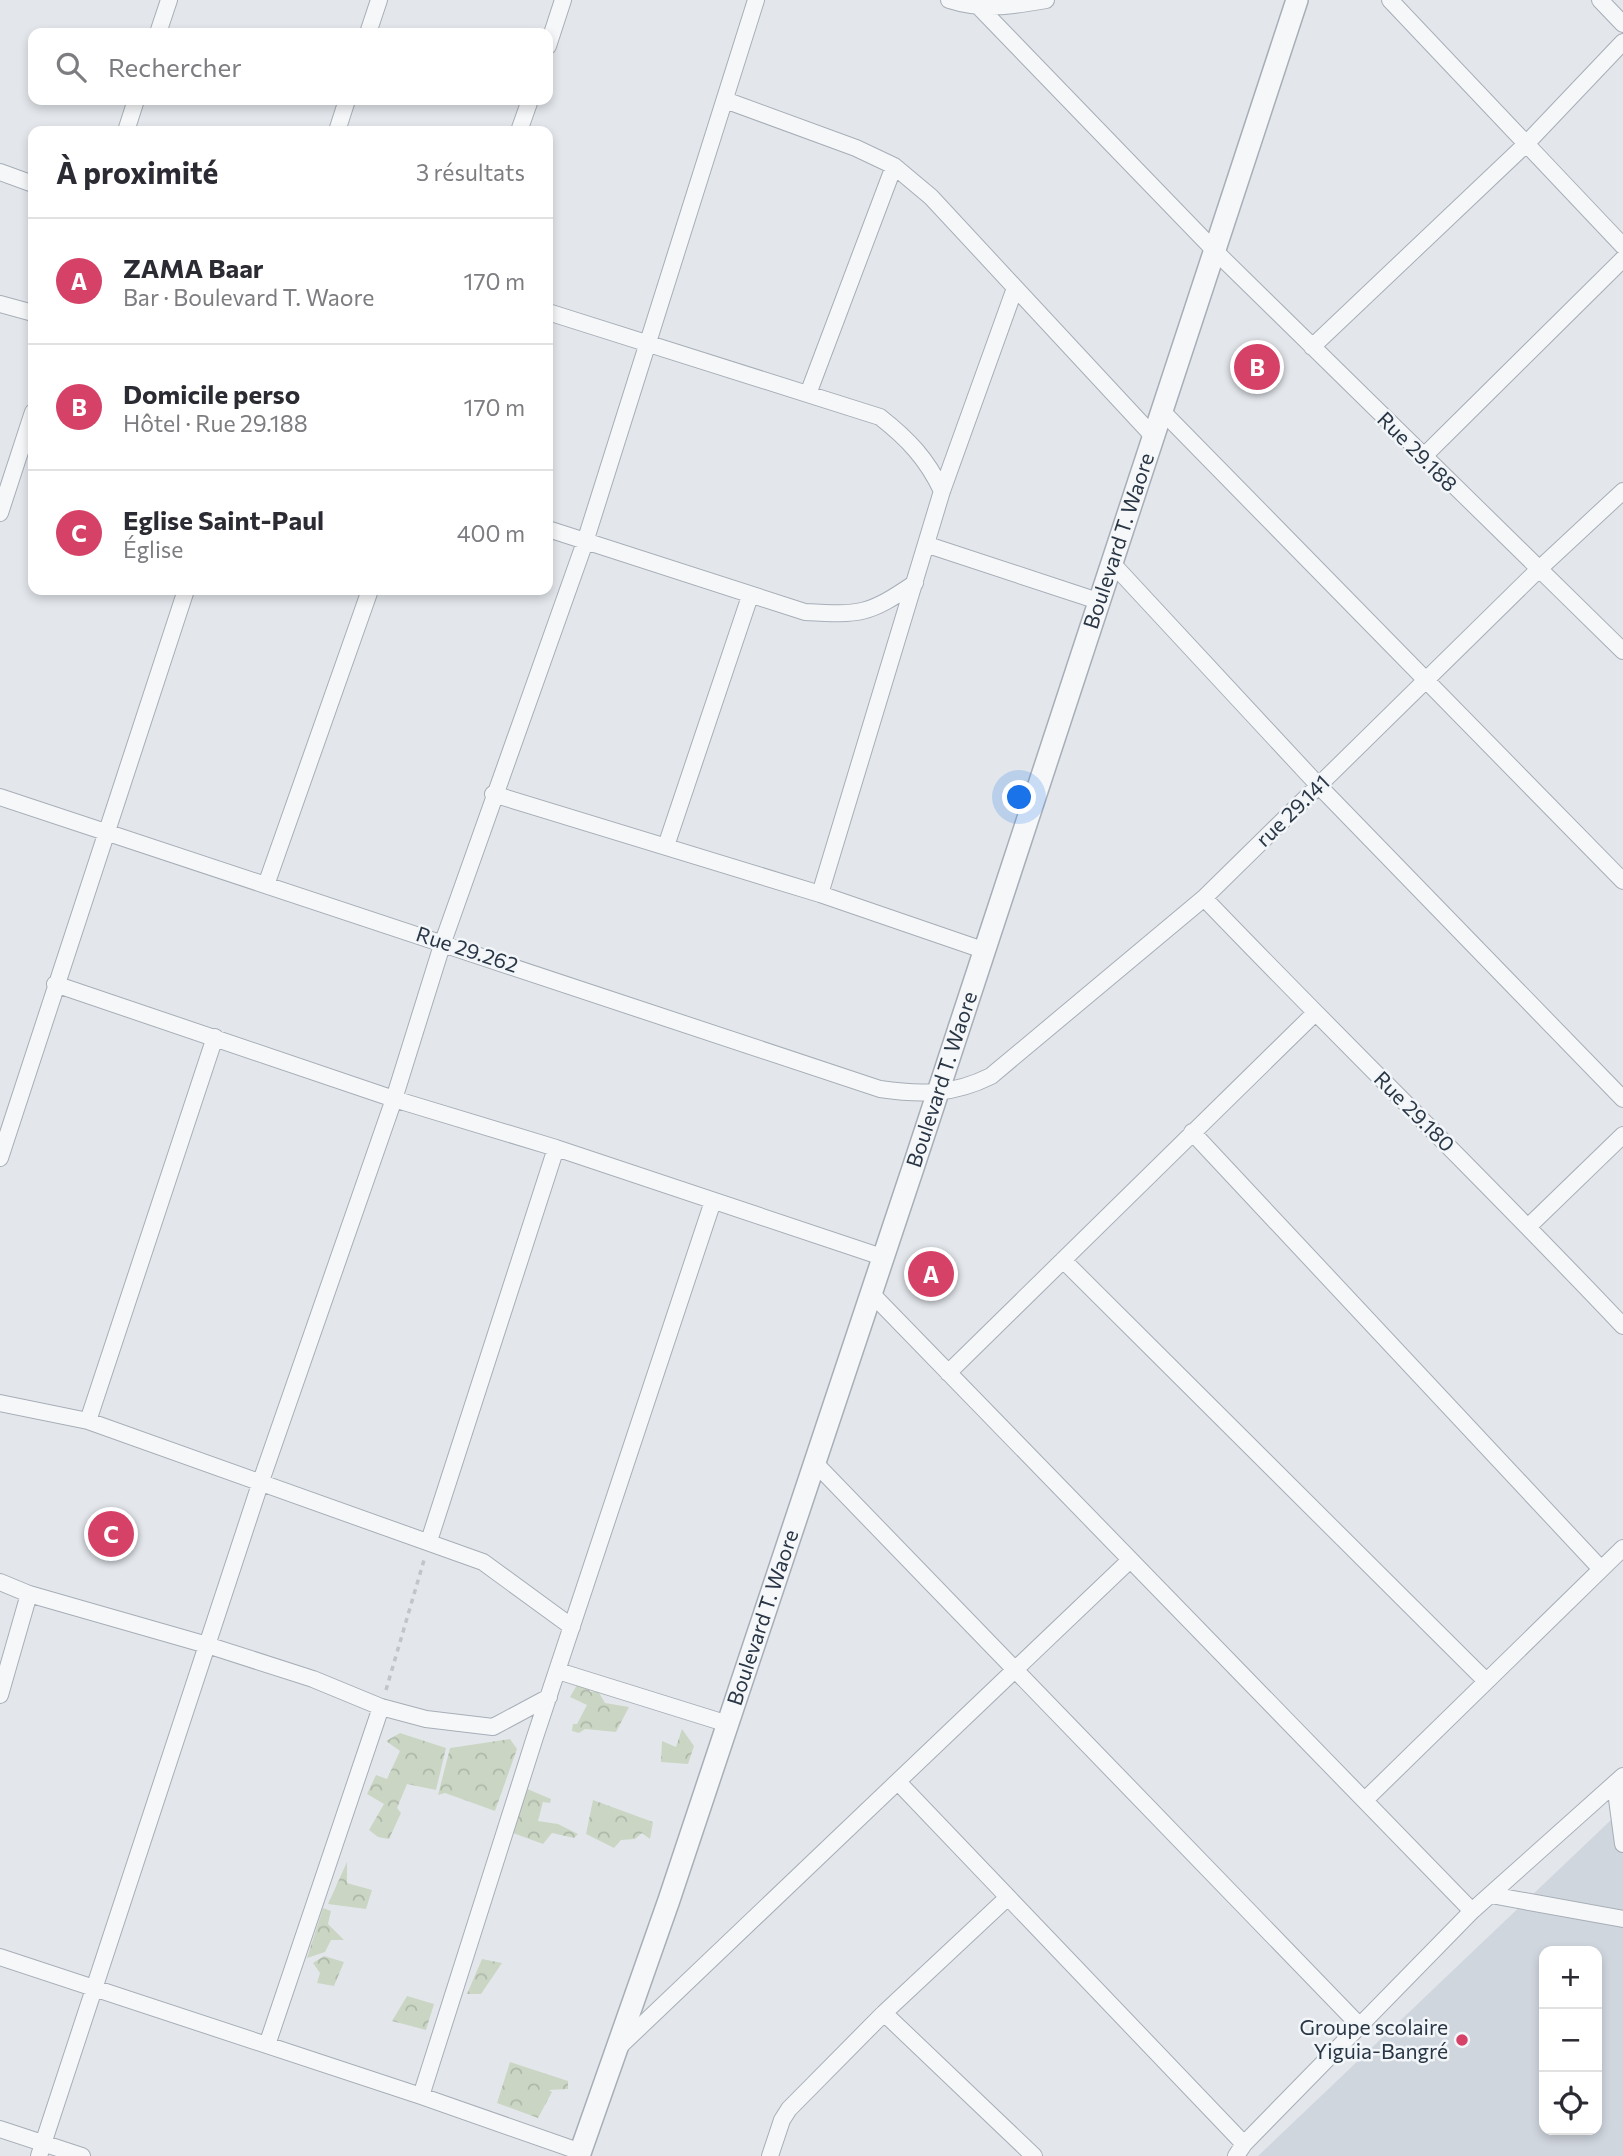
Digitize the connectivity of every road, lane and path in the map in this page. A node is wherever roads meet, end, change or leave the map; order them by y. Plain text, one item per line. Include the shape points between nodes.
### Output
1 (169, 0) edge
2 (379, 0) edge
3 (563, 0) edge
4 (756, 0) edge
5 (949, 0) edge
6 (1046, 0) edge
7 (1297, 0) edge
8 (1390, 0) edge
9 (1600, 0) edge
10 (979, 8) junction
11 (1623, 24) edge
12 (160, 28) edge
13 (370, 28) edge
14 (553, 31) edge
15 (1623, 43) edge
16 (725, 100) junction
17 (134, 105) edge
18 (345, 105) edge
19 (528, 105) edge
20 (128, 126) edge
21 (339, 126) edge
22 (521, 126) edge
23 (1526, 144) junction
24 (894, 166) junction
25 (0, 172) edge
26 (28, 182) edge
27 (1623, 246) edge
28 (1214, 250) junction
29 (1623, 259) edge
30 (1015, 288) junction
31 (0, 304) edge
32 (28, 312) edge
33 (553, 314) edge
34 (648, 342) junction
35 (1312, 347) junction
36 (808, 394) junction
37 (1161, 410) junction
38 (28, 427) edge
39 (1153, 436) junction
40 (1423, 457) junction
41 (942, 491) junction
42 (1623, 491) edge
43 (0, 513) edge
44 (553, 531) edge
45 (585, 542) junction
46 (928, 545) junction
47 (1111, 562) junction
48 (1538, 570) junction
49 (915, 583) junction
50 (184, 595) edge
51 (368, 595) edge
52 (750, 596) junction
53 (1098, 601) junction
54 (1623, 651) edge
55 (1426, 680) junction
56 (1319, 786) junction
57 (494, 794) junction
58 (0, 797) edge
59 (108, 831) junction
60 (666, 846) junction
61 (1623, 881) edge
62 (266, 886) junction
63 (820, 894) junction
64 (1204, 898) junction
65 (443, 942) junction
66 (983, 950) junction
67 (55, 984) junction
68 (1314, 1014) junction
69 (215, 1037) junction
70 (936, 1094) junction
71 (394, 1099) junction
72 (1623, 1099) edge
73 (1192, 1132) junction
74 (1623, 1135) edge
75 (556, 1148) junction
76 (0, 1158) edge
77 (713, 1201) junction
78 (1529, 1226) junction
79 (882, 1257) junction
80 (1063, 1261) junction
81 (870, 1292) junction
82 (1623, 1326) edge
83 (948, 1373) junction
84 (0, 1403) edge
85 (88, 1421) junction
86 (814, 1462) junction
87 (261, 1481) junction
88 (429, 1541) junction
89 (1623, 1548) edge
90 (1129, 1561) junction
91 (1601, 1569) junction
92 (0, 1582) edge
93 (29, 1594) junction
94 (572, 1627) junction
95 (207, 1645) junction
96 (1016, 1670) junction
97 (558, 1671) junction
98 (1485, 1680) junction
99 (0, 1695) edge
100 (549, 1697) junction
101 (381, 1707) junction
102 (728, 1724) junction
103 (1619, 1780) edge
104 (898, 1782) junction
105 (1366, 1799) junction
106 (1623, 1843) edge
107 (1491, 1895) junction
108 (1007, 1898) junction
109 (1472, 1912) junction
110 (1623, 1919) edge
111 (0, 1957) edge
112 (97, 1988) junction
113 (884, 2013) junction
114 (1359, 2025) junction
115 (267, 2045) junction
116 (617, 2049) junction
117 (421, 2096) junction
118 (0, 2129) edge
119 (41, 2150) edge
120 (1240, 2150) edge
121 (580, 2154) edge
122 (82, 2156) edge
123 (770, 2156) edge
124 (1034, 2156) edge

1 - 12 street
2 - 13 street
3 - 14 street
4 - 16 street
5 - 10 street
6 - 10 street
7 - 28 street, Boulevard T. Waore
8 - 23 street
9 - 11 street
10 - 28 street, Rue 29.188
15 - 23 street
16 - 24 street
16 - 34 street
17 - 20 street
18 - 21 street
19 - 22 street
23 - 27 street
23 - 35 street
24 - 30 street via 931,197
24 - 36 street
25 - 26 street
28 - 35 street, Rue 29.188
28 - 37 street, Boulevard T. Waore
29 - 40 street
30 - 39 street
30 - 41 street
31 - 32 street
33 - 34 street
34 - 36 street
34 - 45 street
35 - 40 street, Rue 29.188
36 - 41 street via 880,418 912,442
37 - 39 street, Boulevard T. Waore
37 - 55 street
38 - 43 street
39 - 47 street, Boulevard T. Waore
40 - 48 street, Rue 29.188
41 - 46 street
42 - 48 street, rue 29.141
44 - 45 street
45 - 52 street
45 - 57 street
46 - 49 street
46 - 53 street
47 - 53 street, Boulevard T. Waore
47 - 56 street
48 - 54 street, Rue 29.188
48 - 55 street, rue 29.141
49 - 52 street via 879,608 849,614 805,612
49 - 63 street
50 - 59 street
51 - 62 street
52 - 60 street
53 - 66 street, Boulevard T. Waore
55 - 56 street, rue 29.141
55 - 61 street
56 - 64 street, rue 29.141
56 - 72 street
57 - 60 street
57 - 65 street
58 - 59 street, Rue 29.262
59 - 62 street, Rue 29.262
59 - 67 street
60 - 63 street
62 - 65 street, Rue 29.262
63 - 66 street
64 - 68 street, Rue 29.180
64 - 70 street, rue 29.141 via 991,1076 967,1088
65 - 70 street, Rue 29.262 via 880,1089
65 - 71 street
66 - 70 street, Boulevard T. Waore
67 - 69 street
67 - 76 street
68 - 73 street
68 - 78 street, Rue 29.180
69 - 71 street
69 - 85 street
70 - 79 street, Boulevard T. Waore
71 - 75 street
71 - 87 street
73 - 80 street
73 - 91 street
74 - 78 street
75 - 77 street
75 - 88 street
77 - 79 street
77 - 94 street
78 - 82 street, Rue 29.180
79 - 81 street, Boulevard T. Waore
80 - 83 street
80 - 98 street
81 - 83 street
81 - 86 street, Boulevard T. Waore
83 - 90 street
84 - 85 street
85 - 87 street
86 - 96 street
86 - 102 street, Boulevard T. Waore
87 - 88 street
87 - 95 street
88 - 94 street via 483,1562
88 - 101 path
89 - 91 street
90 - 96 street
90 - 105 street
91 - 98 street
92 - 93 street
93 - 95 street
93 - 99 street
94 - 97 street
95 - 101 street via 313,1679
95 - 112 street
96 - 104 street
96 - 114 street
97 - 100 street
97 - 102 street
98 - 105 street
100 - 101 street via 493,1727 426,1719
100 - 117 street
101 - 115 street
102 - 116 street, Boulevard T. Waore
103 - 106 street
103 - 107 street
104 - 108 street
104 - 116 street
105 - 109 street
107 - 109 street
107 - 110 street
108 - 113 street
108 - 120 street
109 - 114 street
111 - 112 street
112 - 115 street
112 - 119 street
113 - 123 street via 789,2109
113 - 124 street
114 - 120 street
115 - 117 street
116 - 121 street, Boulevard T. Waore
117 - 121 street
118 - 119 street
119 - 122 street

